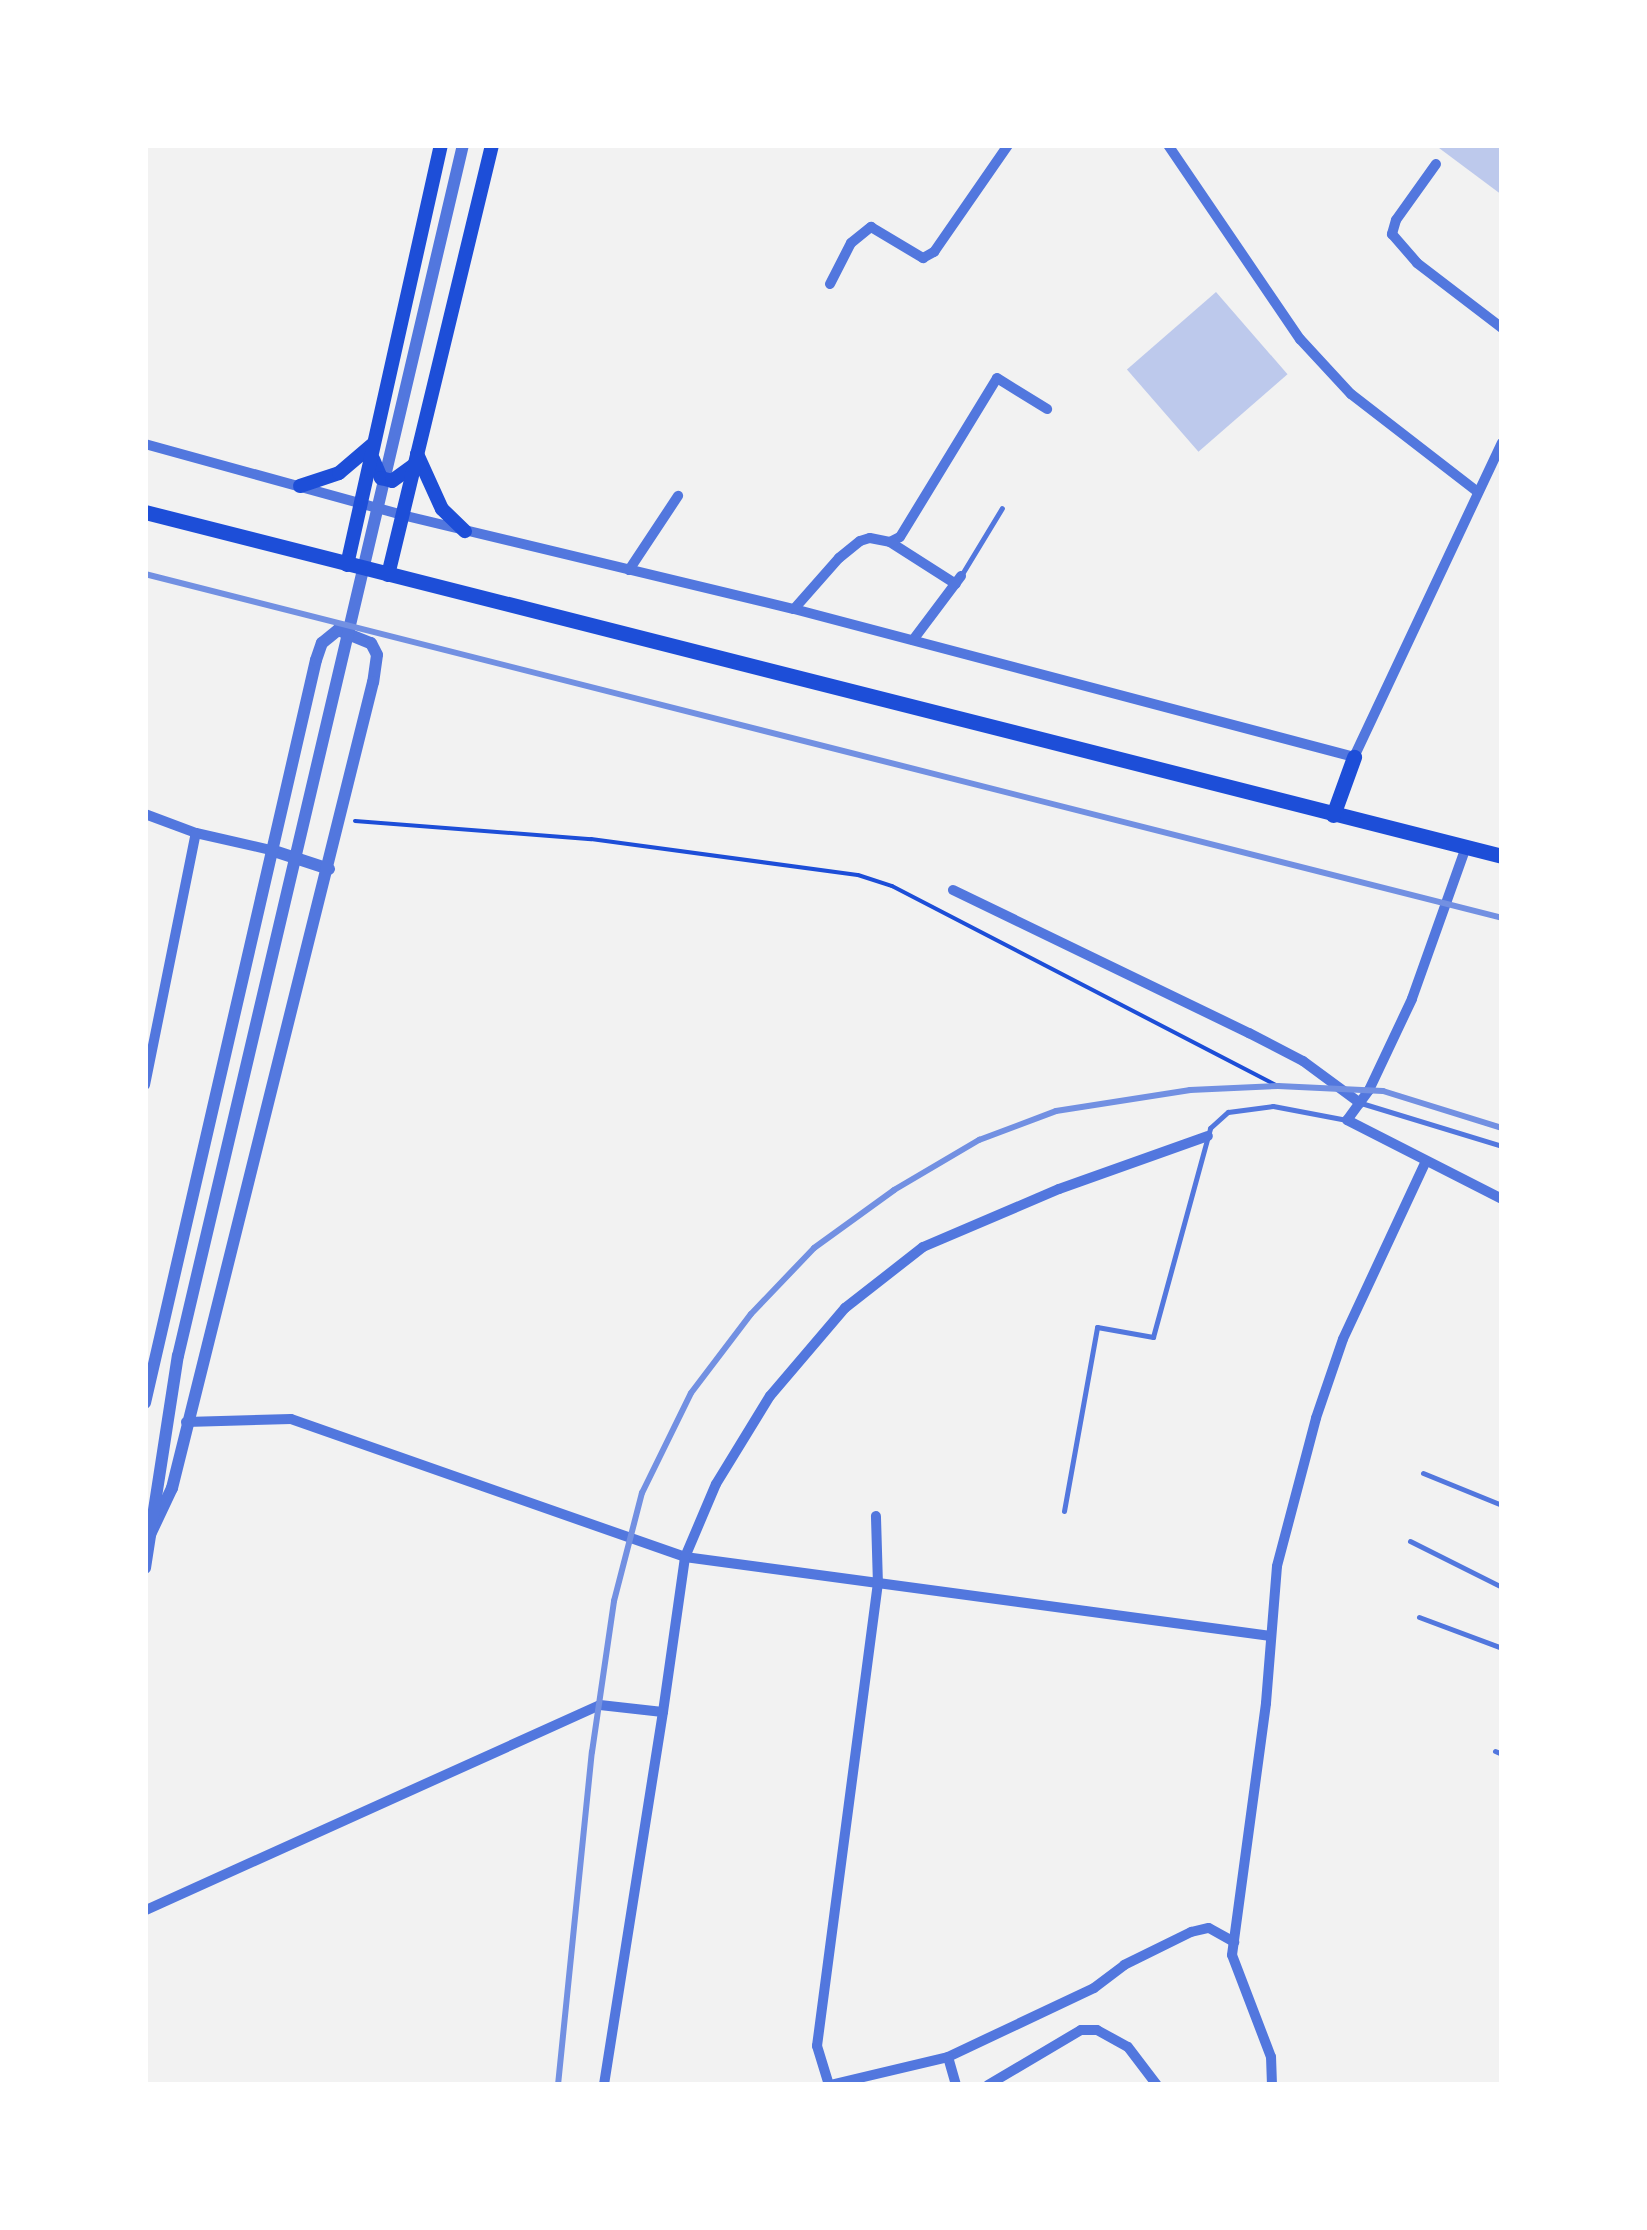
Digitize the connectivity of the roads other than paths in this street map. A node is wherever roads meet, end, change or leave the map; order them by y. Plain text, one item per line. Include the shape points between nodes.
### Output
1 (441, 145) edge
2 (463, 145) edge
3 (492, 145) edge
4 (1008, 145) edge
5 (1168, 145) edge
6 (1436, 164) dead end
7 (830, 284) dead end
8 (1502, 328) edge
9 (1047, 409) dead end
10 (376, 441) junction
11 (1502, 443) edge
12 (145, 444) edge
13 (372, 458) junction
14 (415, 460) junction
15 (300, 486) junction
16 (1478, 492) junction
17 (678, 496) dead end
18 (362, 504) junction
19 (1002, 508) dead end
20 (145, 512) edge
21 (402, 515) junction
22 (465, 531) junction
23 (890, 542) junction
24 (346, 565) junction
25 (628, 570) junction
26 (388, 575) junction
27 (958, 580) junction
28 (794, 610) junction
29 (912, 640) junction
30 (1354, 757) junction
31 (145, 814) edge
32 (1334, 815) junction
33 (196, 833) junction
34 (1466, 847) junction
35 (271, 850) junction
36 (1502, 856) edge
37 (329, 869) junction
38 (953, 890) dead end
39 (145, 1085) edge
40 (1360, 1103) junction
41 (1347, 1120) junction
42 (1208, 1136) junction
43 (1502, 1146) edge
44 (1425, 1163) junction
45 (1502, 1198) edge
46 (148, 1364) edge
47 (145, 1403) edge
48 (186, 1422) junction
49 (1423, 1473) dead end
50 (1502, 1505) edge
51 (1064, 1511) dead end
52 (876, 1516) dead end
53 (146, 1540) edge
54 (1410, 1540) dead end
55 (685, 1557) junction
56 (145, 1568) edge
57 (878, 1585) junction
58 (1502, 1587) edge
59 (1418, 1617) dead end
60 (1271, 1636) junction
61 (1502, 1648) edge
62 (663, 1712) junction
63 (146, 1910) edge
64 (1234, 1942) junction
65 (948, 2057) junction
66 (604, 2085) edge
67 (830, 2085) edge
68 (956, 2085) edge
69 (988, 2085) edge
70 (1157, 2085) edge
71 (1272, 2085) edge

1 - 10 main road
2 - 53 street via 178,1356
3 - 14 main road
4 - 7 street via 934,252 924,258 871,227 851,243
5 - 16 street via 1300,338 1351,394
6 - 8 street via 1392,234 1417,263
9 - 23 street via 997,378 912,520
10 - 13 main road
10 - 15 main road via 338,473
11 - 16 street
12 - 15 street
13 - 14 main road via 381,478 392,481
13 - 18 main road
14 - 21 main road
14 - 22 main road via 442,508
15 - 18 street
16 - 30 street
17 - 25 street
18 - 21 street
18 - 24 main road
19 - 27 lane
20 - 24 main road
21 - 22 street
21 - 26 main road
22 - 25 street
23 - 27 street
23 - 28 street via 860,542
24 - 26 main road
25 - 28 street
26 - 32 main road
27 - 29 street
28 - 29 street
29 - 30 street
30 - 32 main road
31 - 33 street
32 - 34 main road
33 - 35 street
33 - 39 street
34 - 36 main road
34 - 40 street via 1412,999
35 - 37 street
35 - 37 street via 316,660 322,643 338,630 372,642 378,655
35 - 46 street
37 - 48 street
38 - 40 street via 1249,1032
40 - 41 street
40 - 43 lane
41 - 42 lane via 1273,1106 1228,1112
41 - 44 street
42 - 51 lane via 1154,1337 1097,1327
42 - 55 street via 923,1247 845,1308 770,1396 716,1484
44 - 45 street
44 - 60 street via 1343,1339 1316,1418 1277,1566
46 - 47 street
48 - 53 street via 172,1488
48 - 55 street via 291,1419
49 - 50 lane
52 - 57 street
53 - 56 street
54 - 58 lane
55 - 57 street
55 - 62 street
57 - 60 street
57 - 67 street via 817,2046
59 - 61 lane
60 - 64 street
62 - 63 street via 600,1705
62 - 66 street
64 - 65 street via 1209,1928 1191,1932 1094,1988
64 - 71 street via 1232,1955 1271,2056
65 - 67 street
65 - 68 street
69 - 70 street via 1081,2030 1128,2047

